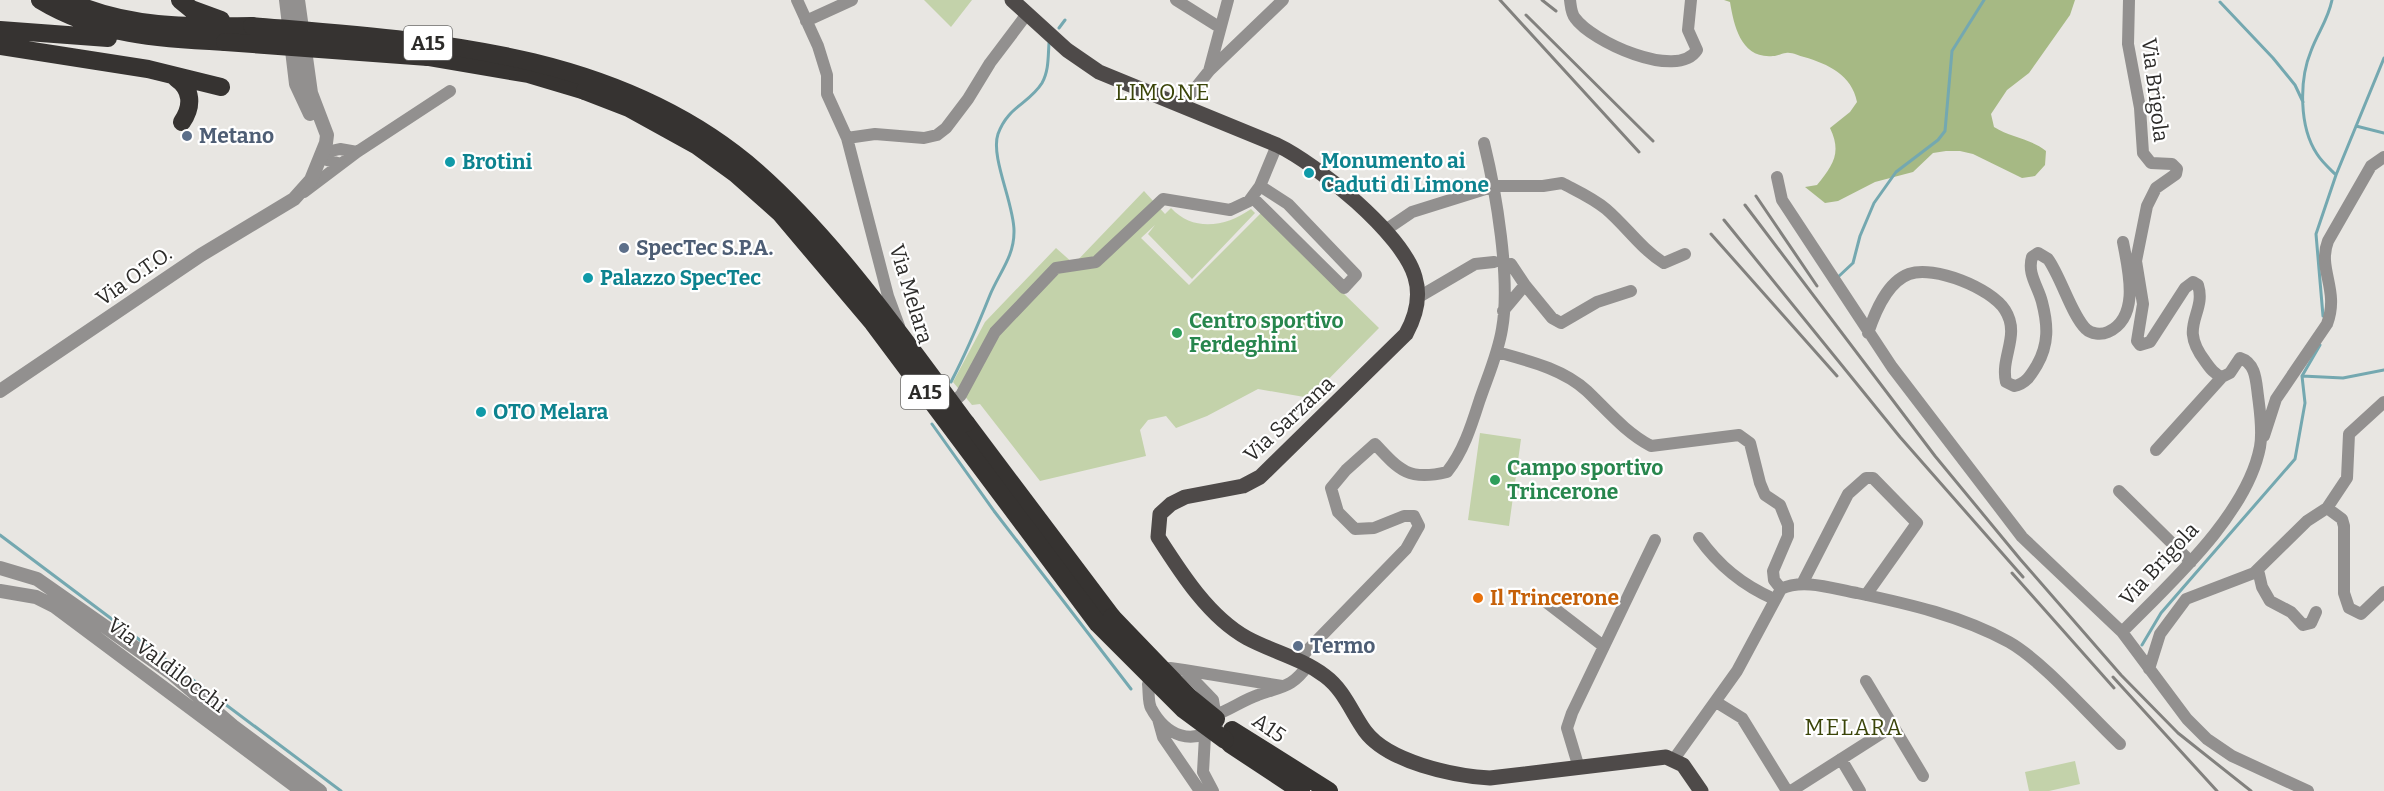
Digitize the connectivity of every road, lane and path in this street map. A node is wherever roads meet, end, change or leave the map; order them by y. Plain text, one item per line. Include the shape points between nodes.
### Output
1 (40, 0) edge
2 (67, 0) edge
3 (180, 0) edge
4 (286, 0) edge
5 (298, 0) edge
6 (797, 0) edge
7 (852, 0) edge
8 (1012, 0) edge
9 (1176, 0) edge
10 (1228, 0) edge
11 (1283, 0) edge
12 (1570, 0) edge
13 (1691, 0) edge
14 (2129, 0) edge
15 (1027, 14) junction
16 (0, 19) edge
17 (806, 21) junction
18 (1219, 27) junction
19 (222, 29) junction
20 (0, 30) edge
21 (72, 34) junction
22 (172, 40) junction
23 (0, 46) edge
24 (1209, 71) junction
25 (176, 78) junction
26 (221, 87) dead end
27 (450, 91) dead end
28 (1181, 106) junction
29 (182, 122) dead end
30 (327, 135) junction
31 (847, 138) junction
32 (1484, 143) dead end
33 (1277, 145) junction
34 (340, 149) junction
35 (357, 152) junction
36 (322, 153) junction
37 (2384, 157) edge
38 (341, 164) junction
39 (1777, 177) dead end
40 (1260, 186) junction
41 (1495, 186) junction
42 (1252, 197) junction
43 (294, 199) junction
44 (1384, 231) junction
45 (2123, 242) dead end
46 (1685, 254) dead end
47 (1494, 262) dead end
48 (1510, 264) dead end
49 (1525, 285) junction
50 (1630, 291) dead end
51 (1417, 298) junction
52 (1503, 311) junction
53 (1868, 333) junction
54 (1497, 352) junction
55 (2222, 377) junction
56 (0, 392) edge
57 (2384, 402) edge
58 (947, 408) junction
59 (2260, 446) junction
60 (2156, 450) dead end
61 (2119, 491) dead end
62 (2327, 508) junction
63 (1699, 538) dead end
64 (1655, 540) dead end
65 (2191, 562) junction
66 (0, 568) edge
67 (2254, 573) junction
68 (1802, 584) junction
69 (0, 591) edge
70 (2384, 592) edge
71 (1778, 594) junction
72 (1866, 595) junction
73 (1546, 602) dead end
74 (2316, 612) dead end
75 (2122, 633) junction
76 (1602, 645) junction
77 (1130, 648) junction
78 (1303, 662) junction
79 (1170, 668) junction
80 (2150, 669) junction
81 (1184, 670) junction
82 (1866, 681) dead end
83 (1148, 684) junction
84 (1286, 687) junction
85 (1716, 702) junction
86 (1156, 715) junction
87 (1215, 715) junction
88 (1893, 726) junction
89 (1229, 735) junction
90 (1205, 736) junction
91 (2120, 744) dead end
92 (1674, 759) junction
93 (1841, 759) junction
94 (1579, 768) junction
95 (1278, 769) junction
96 (1923, 776) dead end
97 (302, 791) edge
98 (320, 791) edge
99 (1200, 791) edge
100 (1214, 791) edge
101 (1301, 791) edge
102 (1329, 791) edge
103 (1701, 791) edge
104 (1789, 791) edge
105 (1860, 791) edge
106 (2307, 791) edge

1 - 22 highway, A15 / A15 via 101,28
2 - 19 highway, A15 / A15 via 128,21
3 - 19 highway
4 - 36 street via 296,84 318,130
5 - 30 street via 311,93
6 - 17 street, Via Melara
7 - 17 street
8 - 15 main road, Via Sarzana
9 - 18 street
10 - 18 street
11 - 24 street
12 - 13 street via 1575,19 1605,42 1653,60 1672,61 1685,60 1697,50 1688,30
14 - 55 street, Via Brigola via 2128,44 2140,108 2143,153 2151,163 2172,164 2177,170 2156,188 2148,207 2136,261 2143,304 2136,337 2140,345 2150,342 2182,291 2196,284 2200,288 2192,339 2196,351
15 - 28 main road, Via Sarzana via 1082,62
15 - 31 street via 968,99 937,135 924,138 875,134
16 - 21 highway
17 - 31 street, Via Melara via 819,46 827,94
18 - 24 street
19 - 22 highway, A15 / A15
19 - 89 highway, A15 / A15, bridge via 528,74 629,108 696,145 780,213 873,323 1098,624 1183,709
19 - 89 highway, A15 / A15, bridge via 252,26 425,43 531,60 631,92 706,133 789,202 880,309 1112,617
20 - 21 highway
21 - 22 highway via 154,42
23 - 25 highway via 148,69
24 - 28 street
25 - 26 highway
25 - 29 highway via 188,90 190,100 189,112
27 - 35 street, Via O.T.O.
28 - 33 main road, Via Sarzana
30 - 34 street
30 - 36 street, Via O.T.O.
31 - 58 street, Via Melara via 888,296 910,358
32 - 41 street
33 - 40 street
33 - 44 main road, Via Sarzana via 1327,176
34 - 35 street
34 - 36 street
35 - 38 street, Via O.T.O.
36 - 38 street via 327,160
36 - 43 street, Via O.T.O. via 311,180
37 - 59 street via 2371,166 2328,241 2324,253 2333,294 2332,310 2327,324 2277,399
38 - 43 street, Via O.T.O.
39 - 53 street, Via Brigola via 1782,200
40 - 42 street
40 - 42 street via 1288,204 1356,275 1344,288
41 - 44 street via 1412,213
41 - 46 street via 1562,183 1605,208 1647,253 1664,263
41 - 52 street
42 - 58 street via 1230,210 1163,199 1096,262 1056,268 995,332 961,395
43 - 56 street, Via O.T.O. via 201,255
44 - 51 main road, Via Sarzana via 1407,257 1415,276
45 - 53 street via 2131,293 2122,320 2103,334 2092,333 2082,324 2048,259 2038,253 2032,257 2030,271 2042,302 2048,340 2032,373 2019,385 2006,382 2004,374 2012,339 2005,310 1990,294 1965,282 1924,271 1908,274 1895,284 1876,310
47 - 51 street via 1475,264
48 - 49 street
49 - 50 street via 1552,318 1561,323 1597,302
49 - 52 street
51 - 78 main road, Via Sarzana via 1417,310 1406,334 1272,467 1243,486 1185,498 1160,514 1158,537 1229,628
52 - 54 street
53 - 75 street, Via Brigola via 2022,537
54 - 71 street via 1561,373 1586,390 1615,422 1651,446 1744,437 1750,443 1760,483 1766,495 1780,505 1788,525 1788,536 1773,571
54 - 78 street via 1459,457 1447,472 1414,476 1399,470 1375,444 1331,488 1338,512 1355,529 1374,528 1404,516 1414,516 1419,526 1406,549
55 - 59 street, Via Brigola via 2230,373 2240,358 2253,368
55 - 60 street
57 - 62 street, Via Brigola via 2349,434 2348,478
58 - 77 street, Via Melara via 1087,599
59 - 65 street, Via Brigola via 2242,491 2210,541
61 - 65 street
62 - 67 street, Via Brigola via 2307,521
62 - 70 street via 2342,519 2344,526 2344,593 2349,608 2361,614
63 - 71 street via 1716,561 1750,588
64 - 76 street
65 - 75 street, Via Brigola
66 - 98 street, Via Valdilocchi via 37,579 171,673 233,726
67 - 74 street via 2259,574 2271,601 2291,612 2303,625 2311,624
67 - 80 street, Via Brigola via 2198,592 2180,604 2160,634
68 - 71 street via 1791,584
68 - 72 street
68 - 72 street via 1848,494 1866,478 1873,478 1917,523
69 - 97 street, Via Valdilocchi via 36,597 54,606
71 - 85 street via 1753,644
72 - 91 street via 1965,621 2010,643
73 - 76 street
75 - 80 street, Via Brigola
76 - 94 street via 1567,728
77 - 79 street, Via Melara
77 - 83 street, Via Melara via 1140,661
78 - 84 street via 1295,681
78 - 94 main road, Via Sarzana via 1336,687 1381,747 1412,761 1469,777 1490,778
79 - 81 street
79 - 83 street
80 - 106 street, Via Brigola via 2207,739 2232,756
81 - 84 street
81 - 87 street via 1213,700
82 - 88 street
83 - 86 street via 1150,706
84 - 87 street via 1257,695
85 - 92 street
85 - 104 street via 1742,718
86 - 90 street via 1177,734
86 - 99 street via 1163,737
87 - 90 street via 1217,725
88 - 93 street
88 - 96 street
89 - 95 highway, A15 / A15
90 - 100 street via 1203,772
92 - 94 main road, Via Sarzana via 1657,757
92 - 103 main road via 1690,773
93 - 104 street
93 - 105 street
95 - 101 highway, A15
95 - 102 highway, A15

